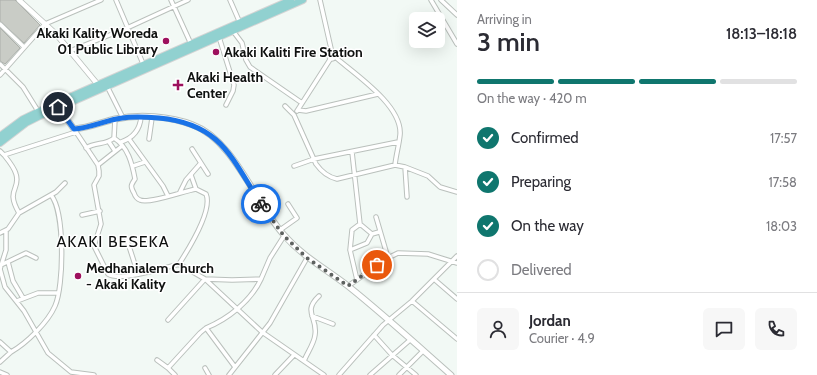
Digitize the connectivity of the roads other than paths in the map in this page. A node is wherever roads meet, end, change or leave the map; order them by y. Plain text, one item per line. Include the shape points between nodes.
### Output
1 (101, 0) edge
2 (116, 0) edge
3 (171, 0) edge
4 (188, 0) edge
5 (230, 0) edge
6 (291, 0) edge
7 (302, 0) edge
8 (320, 0) edge
9 (431, 0) edge
10 (441, 0) edge
11 (22, 1) edge
12 (174, 6) junction
13 (457, 15) edge
14 (240, 22) junction
15 (0, 24) edge
16 (45, 24) junction
17 (127, 28) junction
18 (233, 31) junction
19 (219, 37) junction
20 (191, 44) junction
21 (457, 44) edge
22 (24, 47) junction
23 (70, 51) junction
24 (333, 57) junction
25 (0, 64) edge
26 (144, 67) junction
27 (5, 70) junction
28 (0, 75) edge
29 (102, 86) junction
30 (378, 94) junction
31 (302, 102) junction
32 (226, 105) dead end
33 (285, 106) dead end
34 (58, 107) junction
35 (298, 110) junction
36 (38, 111) junction
37 (294, 115) junction
38 (141, 117) junction
39 (123, 118) junction
40 (152, 118) junction
41 (115, 119) junction
42 (75, 131) junction
43 (0, 136) edge
44 (114, 138) junction
45 (129, 139) junction
46 (149, 139) dead end
47 (109, 142) junction
48 (398, 142) junction
49 (0, 143) edge
50 (122, 144) junction
51 (86, 148) junction
52 (192, 149) dead end
53 (0, 151) edge
54 (115, 151) junction
55 (352, 152) junction
56 (4, 155) junction
57 (314, 159) junction
58 (146, 162) junction
59 (200, 164) junction
60 (98, 165) junction
61 (395, 165) junction
62 (133, 166) junction
63 (294, 166) dead end
64 (405, 167) junction
65 (208, 174) dead end
66 (354, 174) junction
67 (191, 175) junction
68 (65, 183) dead end
69 (196, 189) junction
70 (180, 192) junction
71 (457, 192) edge
72 (51, 195) junction
73 (168, 196) junction
74 (407, 197) dead end
75 (288, 204) dead end
76 (100, 211) junction
77 (19, 213) junction
78 (82, 215) dead end
79 (376, 217) dead end
80 (360, 224) junction
81 (280, 230) junction
82 (6, 231) junction
83 (379, 232) junction
84 (0, 233) edge
85 (372, 234) junction
86 (284, 236) junction
87 (127, 240) dead end
88 (350, 250) junction
89 (457, 256) edge
90 (36, 258) dead end
91 (307, 258) junction
92 (388, 258) junction
93 (452, 260) junction
94 (8, 262) junction
95 (457, 263) edge
96 (179, 264) junction
97 (1, 265) junction
98 (138, 274) junction
99 (205, 279) junction
100 (261, 279) junction
101 (357, 280) junction
102 (435, 280) junction
103 (348, 286) junction
104 (58, 293) junction
105 (319, 296) dead end
106 (23, 298) junction
107 (457, 299) edge
108 (17, 301) junction
109 (412, 302) junction
110 (237, 309) junction
111 (312, 316) junction
112 (168, 320) dead end
113 (389, 322) junction
114 (333, 324) dead end
115 (206, 328) junction
116 (36, 330) junction
117 (262, 332) junction
118 (374, 336) junction
119 (457, 339) edge
120 (410, 340) junction
121 (0, 342) edge
122 (423, 351) junction
123 (11, 352) junction
124 (294, 355) junction
125 (392, 355) junction
126 (157, 360) dead end
127 (304, 361) junction
128 (0, 362) edge
129 (235, 367) junction
130 (407, 367) junction
131 (168, 368) junction
132 (205, 368) dead end
133 (0, 372) edge
134 (6, 375) edge
135 (94, 375) edge
136 (175, 375) edge
137 (209, 375) edge
138 (229, 375) edge
139 (275, 375) edge
140 (324, 375) edge
141 (339, 375) edge
142 (370, 375) edge
143 (399, 375) edge
144 (416, 375) edge
145 (451, 375) edge

1 - 16 street
2 - 17 street
3 - 12 street
4 - 12 street
5 - 14 street
6 - 14 main road
7 - 18 main road
8 - 24 street via 332,53 335,54
9 - 21 street
10 - 13 street
11 - 16 street
12 - 17 street
12 - 20 street
14 - 20 main road
15 - 22 street
16 - 22 street
16 - 23 street
17 - 23 street
17 - 26 street
18 - 19 main road
18 - 31 street via 242,43 250,67
19 - 26 main road
19 - 32 street via 234,85
20 - 26 main road
22 - 27 street
23 - 29 street
24 - 30 street
24 - 31 street
25 - 27 street
26 - 29 main road
27 - 28 street
27 - 36 street via 24,87
29 - 34 main road
29 - 36 main road
29 - 39 street
30 - 35 street via 306,111
30 - 48 street via 394,112 400,130
31 - 35 street
33 - 37 street
34 - 42 main road
34 - 49 main road via 26,123
35 - 37 street
36 - 43 main road
37 - 57 street
38 - 39 main road
38 - 40 main road
38 - 45 street via 139,128
39 - 41 main road
40 - 46 street
40 - 81 main road via 194,125 210,134 231,156
41 - 42 main road
41 - 44 street
42 - 51 street
42 - 56 street
44 - 47 street
44 - 50 street
45 - 50 street
45 - 58 street
47 - 51 street via 94,143
47 - 54 street
48 - 55 street
48 - 61 street
50 - 54 street
50 - 62 street
51 - 60 street
52 - 59 street
53 - 56 street
54 - 60 street
55 - 57 street
55 - 66 street
56 - 77 street via 16,174 12,196
57 - 63 street
57 - 66 street via 321,170 333,178
58 - 62 street
58 - 73 street
59 - 65 street
59 - 67 street
60 - 76 street via 99,174 94,185
61 - 64 street
61 - 66 street
62 - 73 street via 134,179 130,185 136,197 144,201
64 - 71 street via 428,176 440,187
64 - 74 street
66 - 80 street
67 - 69 street
67 - 70 street
68 - 72 street
69 - 70 street
69 - 96 street via 206,194 208,203 192,244
70 - 73 street
72 - 77 street
72 - 104 street via 57,202 61,219 62,248
75 - 81 street via 297,218
76 - 78 street
76 - 98 street via 100,228 94,246 108,274
77 - 82 street
79 - 83 street
80 - 85 street
80 - 88 street via 352,230
81 - 86 main road
82 - 84 street
82 - 97 street via 6,250
83 - 85 street
83 - 92 street
85 - 88 street via 367,243
86 - 91 main road
86 - 100 street via 272,253
87 - 98 street
88 - 101 street
89 - 93 street
90 - 94 street via 26,253
91 - 103 main road
91 - 117 street
92 - 93 street via 398,253 416,253 438,255
92 - 101 street
93 - 95 street
93 - 102 street
94 - 97 street
94 - 106 street
96 - 98 street
96 - 99 street
97 - 108 street via 2,282
99 - 100 street
99 - 110 street
99 - 112 street
100 - 110 street via 256,290
101 - 103 street
102 - 107 street
102 - 109 street
103 - 113 main road
104 - 106 street via 38,292
104 - 116 street via 53,309
105 - 111 street via 312,304
106 - 108 street
108 - 116 street
109 - 113 street
109 - 119 street
110 - 115 street via 222,321
110 - 117 street
111 - 114 street
111 - 127 street via 316,334
113 - 118 street
113 - 120 main road
115 - 129 street
115 - 131 street
116 - 123 street via 27,341
116 - 135 street via 47,351 62,366 75,373
117 - 124 street
117 - 129 street
118 - 125 street
118 - 141 street
120 - 122 main road
120 - 125 street
121 - 123 street
122 - 130 street
122 - 145 main road
123 - 128 street
124 - 127 street
124 - 139 street
125 - 130 street
125 - 142 street
126 - 131 street
127 - 140 street
129 - 138 street
130 - 143 street
130 - 144 street
131 - 136 street
132 - 137 street
133 - 134 street

